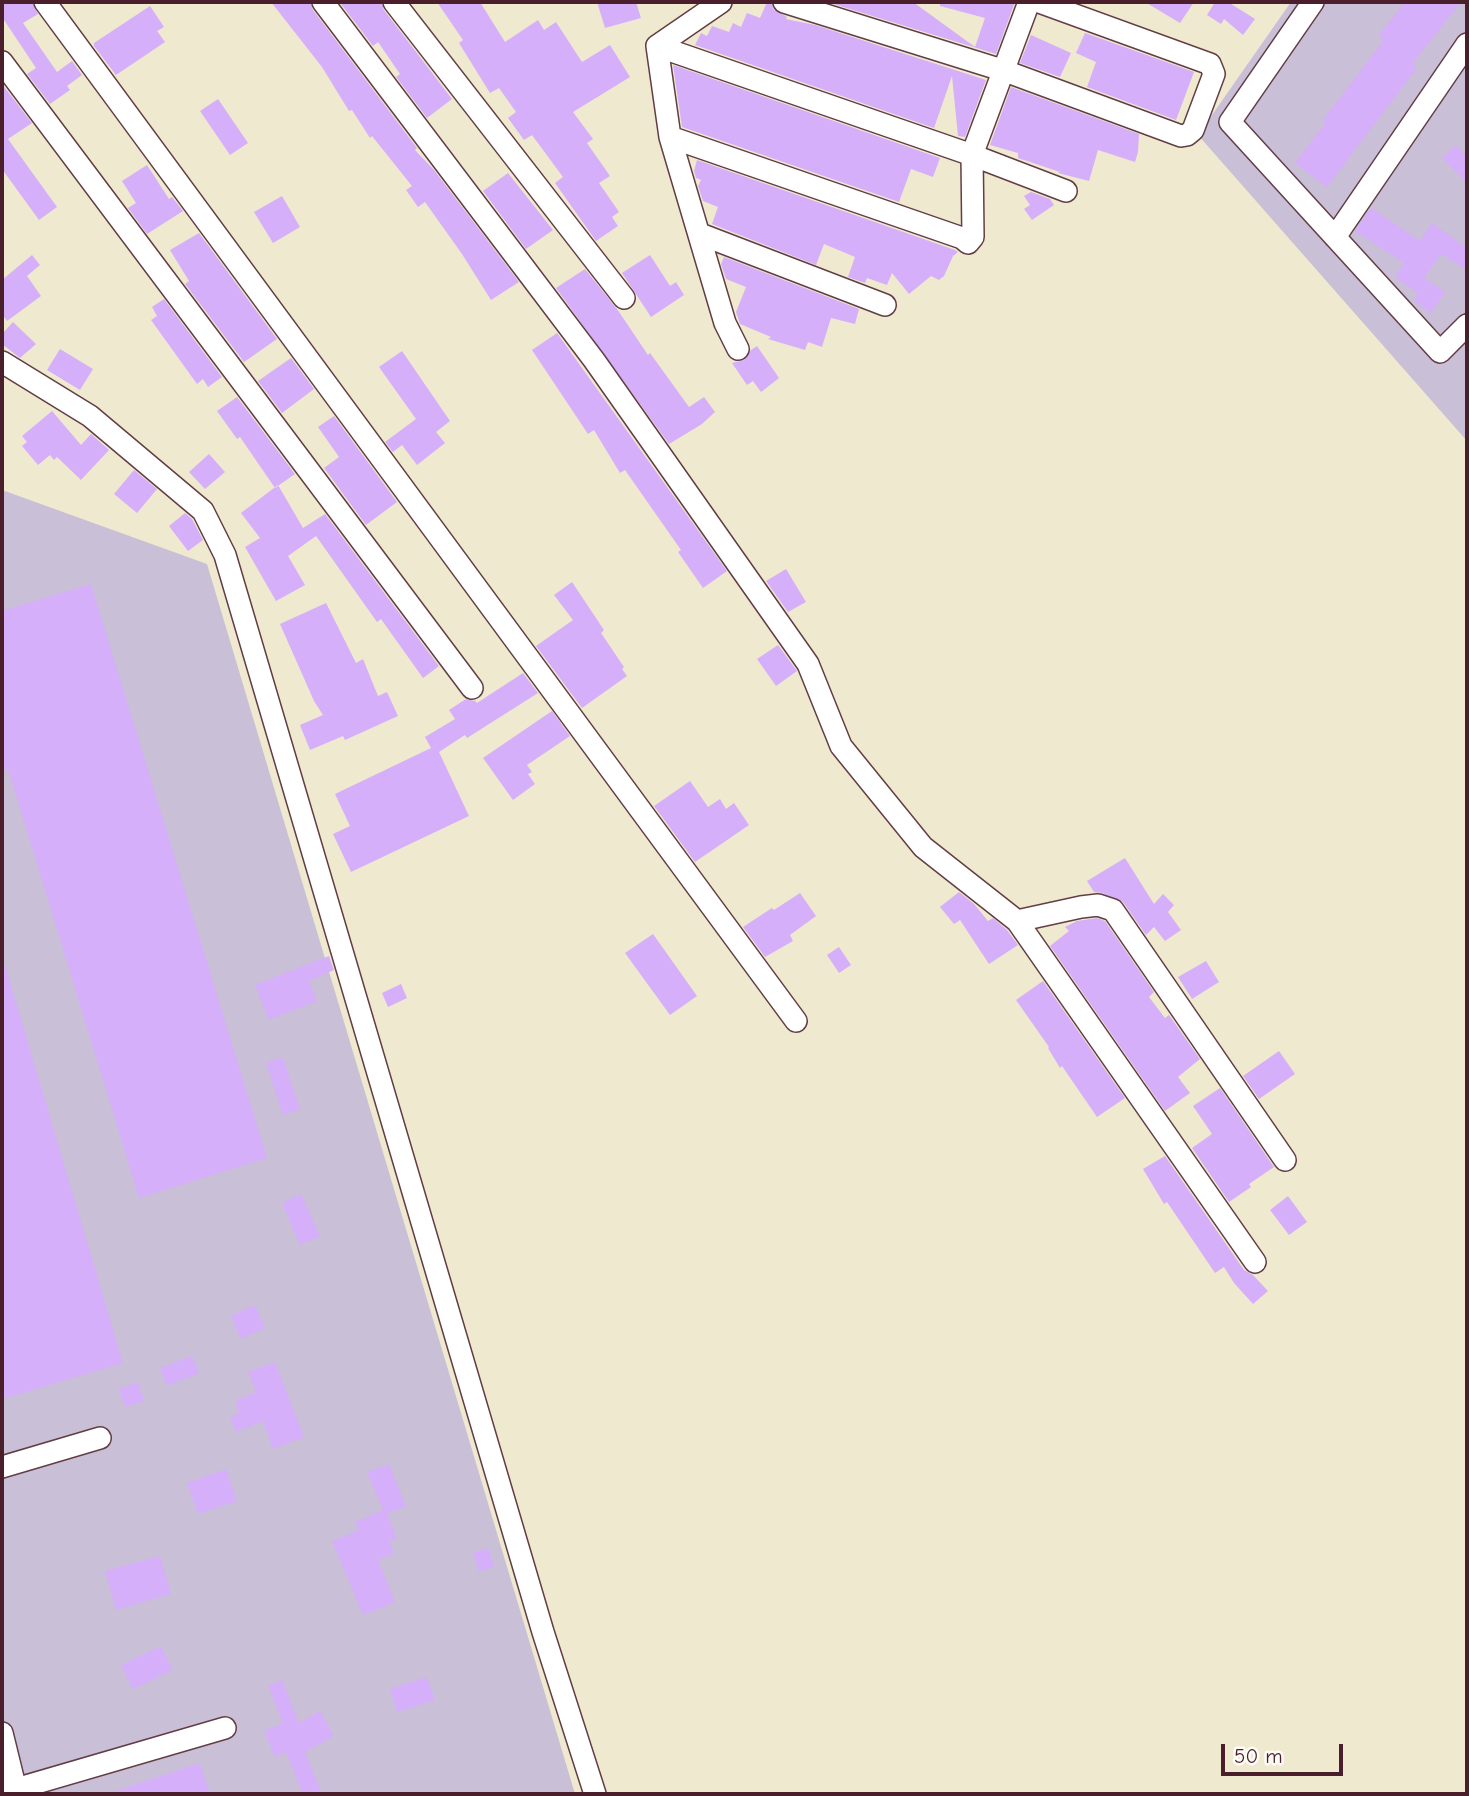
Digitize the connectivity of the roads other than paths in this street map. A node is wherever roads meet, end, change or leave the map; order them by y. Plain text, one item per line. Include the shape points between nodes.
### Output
1 (45, 2) edge
2 (323, 2) edge
3 (394, 2) edge
4 (721, 2) edge
5 (784, 2) edge
6 (1029, 2) edge
7 (1039, 2) edge
8 (1313, 2) edge
9 (1467, 44) edge
10 (657, 46) junction
11 (2, 62) edge
12 (1005, 71) junction
13 (670, 137) junction
14 (972, 155) junction
15 (1066, 191) dead end
16 (700, 234) junction
17 (1335, 237) junction
18 (624, 298) dead end
19 (885, 306) dead end
20 (1467, 325) edge
21 (738, 349) dead end
22 (2, 362) edge
23 (472, 688) dead end
24 (1017, 921) junction
25 (796, 1021) dead end
26 (1285, 1160) dead end
27 (1255, 1262) dead end
28 (100, 1438) dead end
29 (2, 1467) edge
30 (225, 1728) dead end
31 (2, 1733) edge
32 (12, 1792) edge
33 (595, 1794) edge

1 - 25 street
2 - 24 street via 594,360 808,664 841,746 923,847
3 - 18 street
4 - 10 street
5 - 12 street
6 - 12 street
7 - 12 street via 1210,64 1214,74 1193,130 1181,136
8 - 17 street via 1230,122
9 - 17 street
10 - 13 street
10 - 14 street
11 - 23 street
12 - 14 street
13 - 14 street via 968,243 973,237
13 - 16 street
14 - 15 street
16 - 19 street
16 - 21 street via 725,323
17 - 20 street via 1440,352
22 - 33 street via 90,416 203,511 225,555 539,1619
24 - 26 street via 1098,905 1113,910
24 - 27 street
28 - 29 street
30 - 32 street
31 - 32 street

